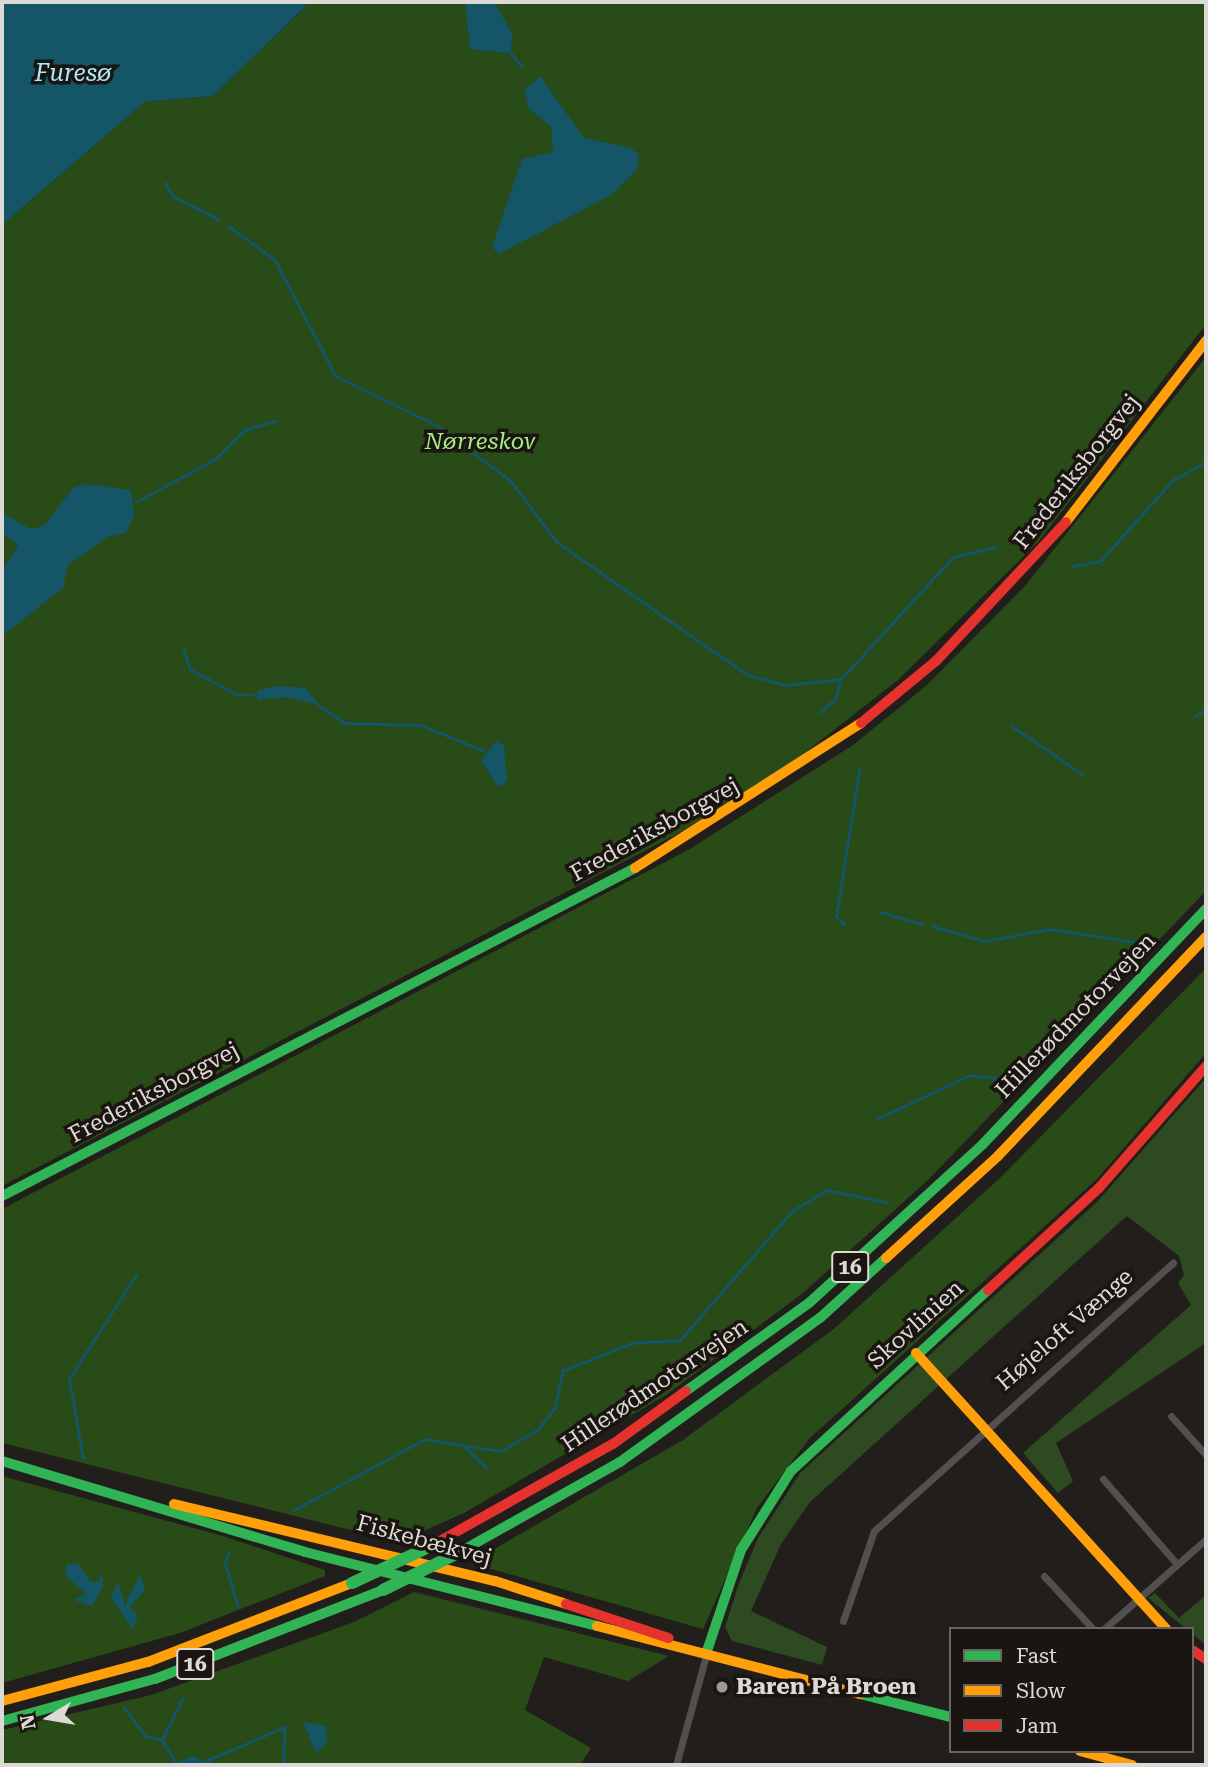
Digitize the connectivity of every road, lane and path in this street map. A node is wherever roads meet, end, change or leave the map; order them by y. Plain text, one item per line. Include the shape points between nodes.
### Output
1 (1206, 341) edge
2 (1206, 909) edge
3 (1206, 937) edge
4 (1206, 1066) edge
5 (2, 1196) edge
6 (1173, 1263) dead end
7 (916, 1353) junction
8 (1171, 1416) dead end
9 (985, 1429) junction
10 (1206, 1455) edge
11 (2, 1461) edge
12 (1103, 1479) dead end
13 (139, 1498) junction
14 (1206, 1539) edge
15 (1177, 1564) junction
16 (1044, 1576) dead end
17 (1136, 1599) junction
18 (843, 1621) dead end
19 (1091, 1627) edge
20 (1106, 1627) edge
21 (1164, 1627) edge
22 (692, 1647) junction
23 (707, 1651) junction
24 (2, 1701) edge
25 (949, 1716) edge
26 (2, 1721) edge
27 (1087, 1753) edge
28 (676, 1765) edge
29 (1132, 1765) edge

1 - 5 main road, Frederiksborgvej via 1040,556 936,661 836,744 690,839
2 - 24 main road, Hillerødmotorvejen / 16, bridge via 983,1144 809,1303 613,1444 431,1546 352,1583 148,1662
3 - 26 main road, Hillerødmotorvejen / 16, bridge via 998,1156 820,1318 620,1462 383,1590 155,1679
4 - 7 main road, Skovlinien via 1099,1188
6 - 9 street, Højeloft Vænge
7 - 9 main road
7 - 23 main road, Skovlinien via 826,1433 776,1491 741,1550
8 - 10 street
9 - 17 main road
9 - 18 street, Højeloft Vænge via 867,1539
11 - 13 main road, Fiskebækvej
12 - 15 street
13 - 22 main road, Fiskebækvej via 305,1552
13 - 22 main road, Fiskebækvej via 287,1527 495,1581
14 - 15 street
15 - 17 street
16 - 19 street
17 - 20 street
17 - 21 main road
22 - 23 main road, Fiskebækvej
23 - 25 main road, Fiskebækvej
23 - 28 street
27 - 29 main road

